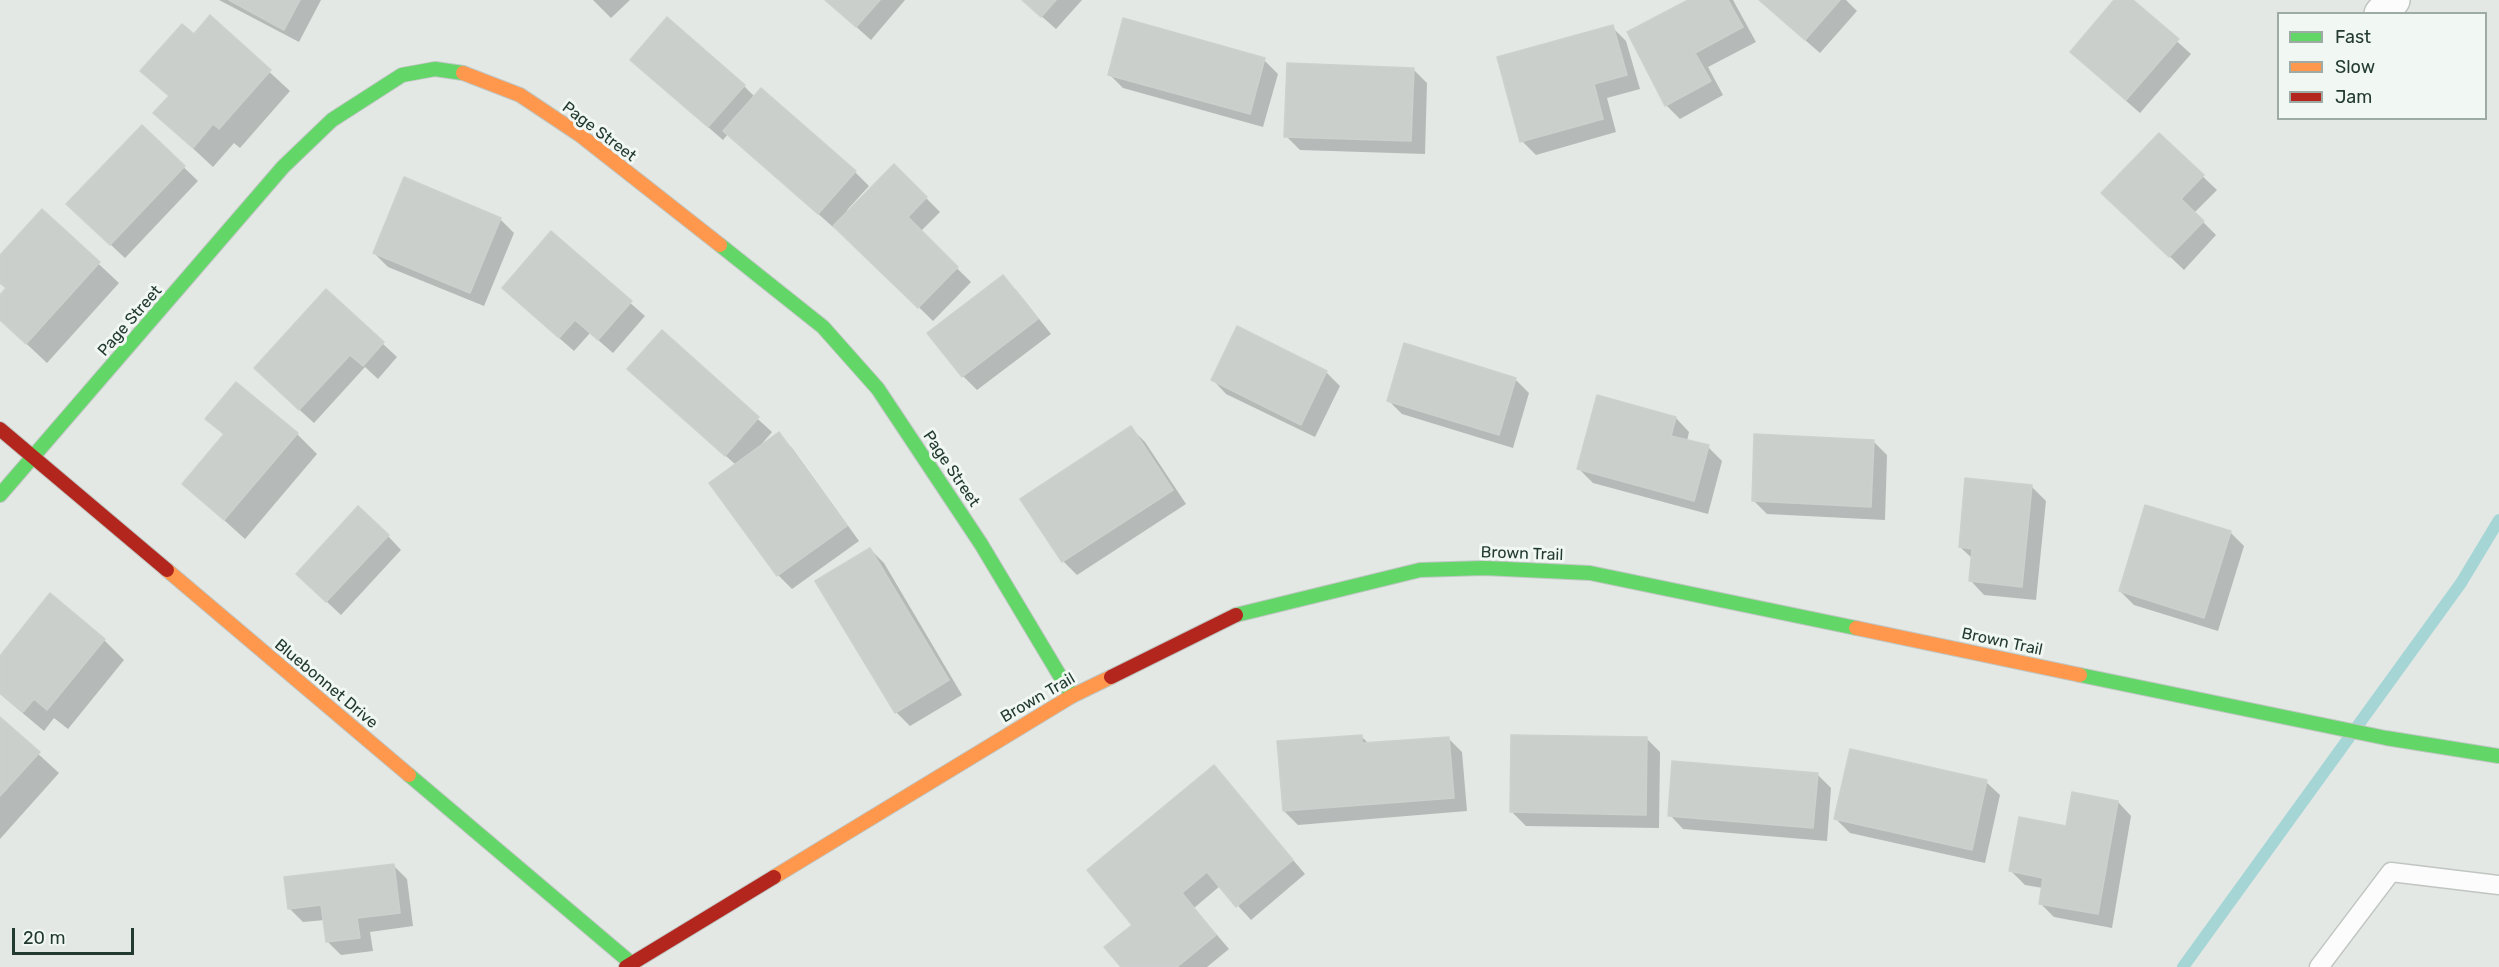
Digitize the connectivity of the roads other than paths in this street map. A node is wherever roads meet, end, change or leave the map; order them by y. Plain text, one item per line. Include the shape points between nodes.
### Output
1 (2393, 0) edge
2 (2383, 12) edge
3 (0, 429) edge
4 (34, 457) junction
5 (0, 495) edge
6 (1072, 696) junction
7 (2499, 756) edge
8 (2499, 885) edge
9 (628, 965) edge
10 (2319, 967) edge

1 - 2 street
3 - 4 street, Bluebonnet Drive
4 - 5 street, Page Street
4 - 6 street, Page Street via 283,167 332,120 402,75 435,69 457,71 520,95 580,135 822,327 878,389 981,543
4 - 9 street, Bluebonnet Drive
6 - 7 street, Brown Trail via 1229,617 1420,570 1484,568 1590,573 2314,724
6 - 9 street, Brown Trail
8 - 10 lane via 2391,872

